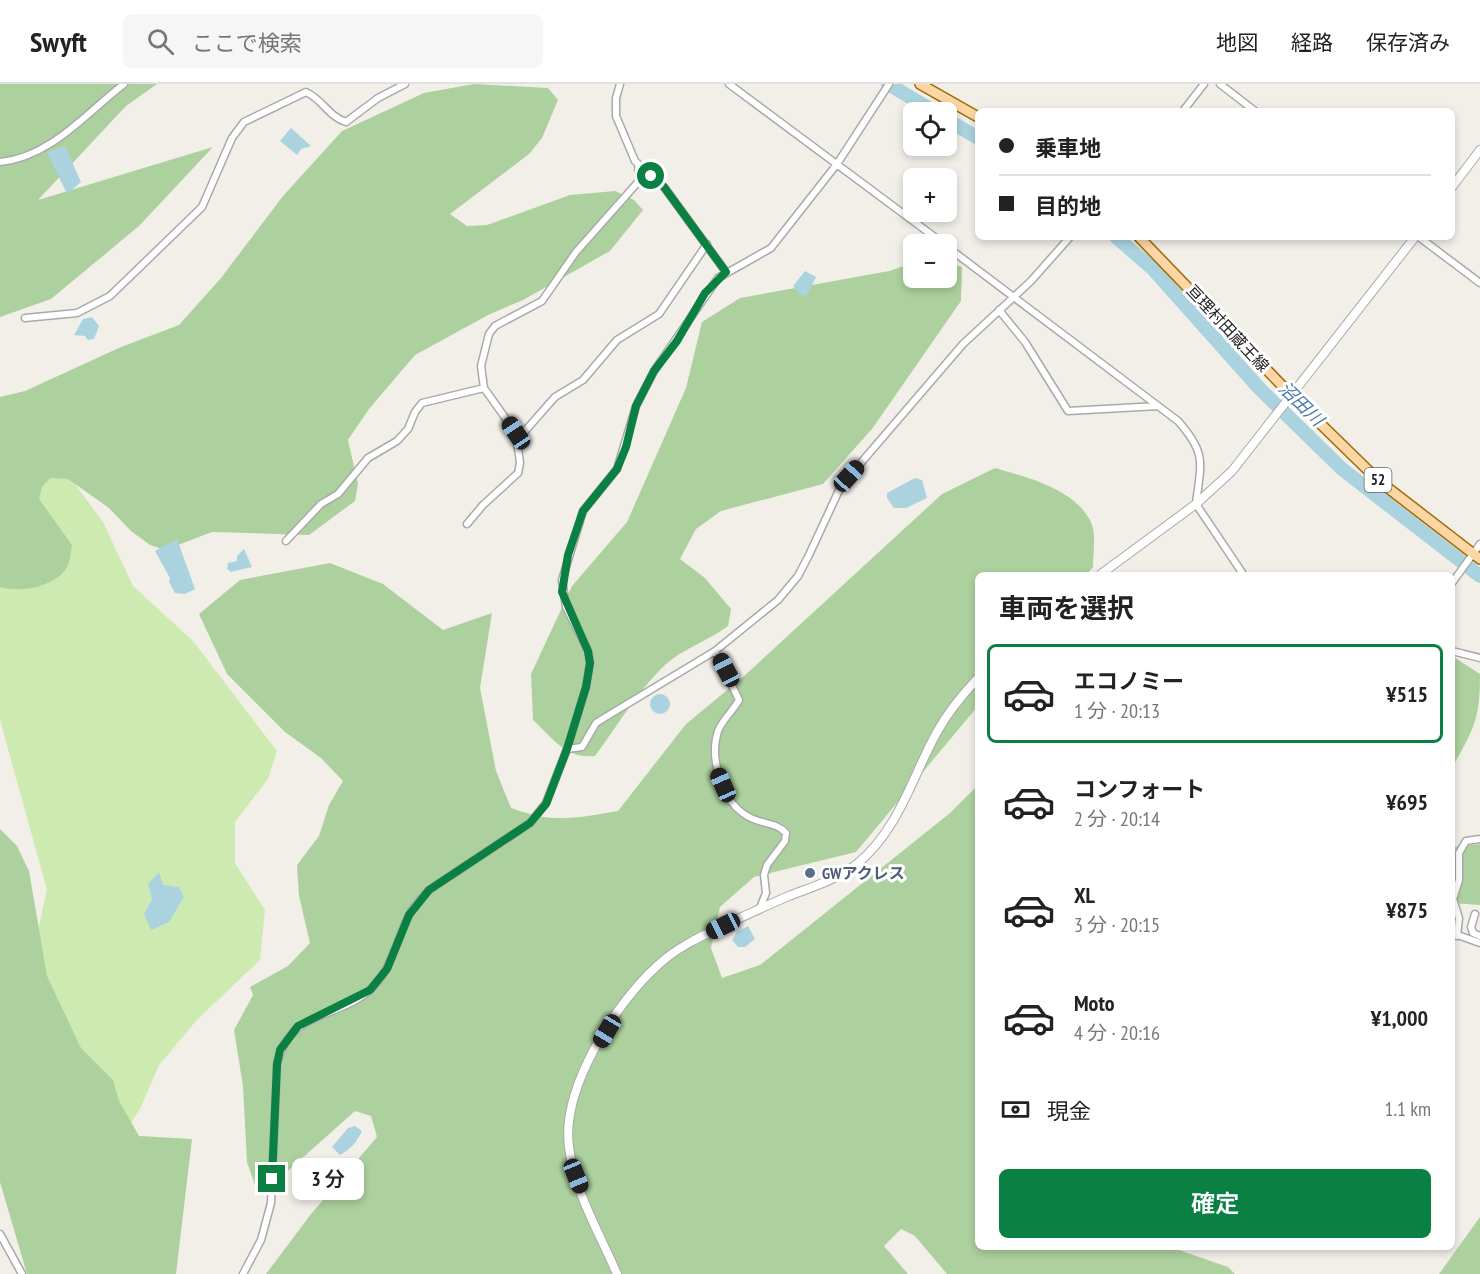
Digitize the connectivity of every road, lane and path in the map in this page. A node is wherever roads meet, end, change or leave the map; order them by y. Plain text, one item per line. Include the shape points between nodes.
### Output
1 (124, 84) edge
2 (405, 84) edge
3 (620, 84) edge
4 (729, 84) edge
5 (889, 84) edge
6 (920, 84) edge
7 (1204, 84) edge
8 (1220, 84) edge
9 (1185, 108) edge
10 (1251, 108) edge
11 (975, 115) edge
12 (1480, 150) edge
13 (0, 162) edge
14 (837, 164) junction
15 (638, 165) junction
16 (1455, 183) edge
17 (930, 234) edge
18 (1067, 240) edge
19 (1143, 240) edge
20 (1415, 240) edge
21 (1421, 240) edge
22 (706, 244) junction
23 (957, 254) edge
24 (726, 272) junction
25 (1480, 283) edge
26 (1014, 297) junction
27 (999, 310) junction
28 (25, 318) dead end
29 (484, 388) junction
30 (1292, 396) junction
31 (1158, 406) junction
32 (518, 439) junction
33 (1197, 504) junction
34 (467, 524) dead end
35 (286, 541) dead end
36 (1480, 544) edge
37 (1476, 556) edge
38 (1104, 572) edge
39 (1242, 572) edge
40 (1455, 580) edge
41 (715, 651) junction
42 (1455, 652) edge
43 (1480, 658) edge
44 (975, 681) edge
45 (567, 749) junction
46 (1480, 839) edge
47 (1455, 891) edge
48 (1455, 907) edge
49 (760, 908) junction
50 (1475, 914) dead end
51 (1455, 931) edge
52 (1455, 934) edge
53 (1480, 936) edge
54 (1480, 943) edge
55 (0, 1234) edge
56 (22, 1274) edge
57 (243, 1274) edge
58 (617, 1274) edge

1 - 13 street via 54,143 23,158
2 - 28 street via 346,122 306,92 243,122 202,207 124,283 101,302 77,314
3 - 15 street via 616,116 626,146
4 - 14 street
5 - 14 street
6 - 11 main road
7 - 9 street
8 - 10 street
12 - 16 street
14 - 17 street
14 - 24 street via 771,249
15 - 22 street via 664,187
15 - 29 street via 639,181 588,238 542,302 495,326 489,334 481,366
18 - 26 street
19 - 30 main road, 亘理村田蔵王線 / 52
20 - 30 street
21 - 25 street
22 - 24 street
22 - 32 street via 659,314 617,340 583,380 555,397
23 - 26 street
24 - 45 street via 705,293 645,386 617,469 583,511 568,555 562,592 590,663
26 - 27 street
26 - 31 street
27 - 31 street via 1068,411
27 - 41 street via 963,344 834,495 798,576 778,600
29 - 32 street
29 - 35 street via 422,403 397,441 369,458 338,494 321,504
30 - 33 street via 1232,471
30 - 37 main road, 亘理村田蔵王線 / 52 via 1379,481
31 - 33 street via 1178,421 1199,448 1202,458
32 - 34 street via 518,473
33 - 38 street
33 - 39 street
36 - 37 street
37 - 40 street
41 - 45 street via 603,717 582,747
41 - 49 street via 739,700 720,727 716,740 718,774 737,809 786,833 785,841 767,865 766,893
42 - 43 street
44 - 49 street via 937,732 878,845 856,865 826,882
45 - 57 street via 546,804 530,823 417,902 387,969 370,990 309,1020 288,1036 277,1064 271,1203 261,1240
46 - 47 street via 1466,842 1459,854
48 - 51 street via 1459,918
49 - 58 street via 685,945 657,966 622,1006 585,1066 572,1098 567,1119 571,1157
50 - 53 street via 1471,927
52 - 54 street
55 - 56 street

